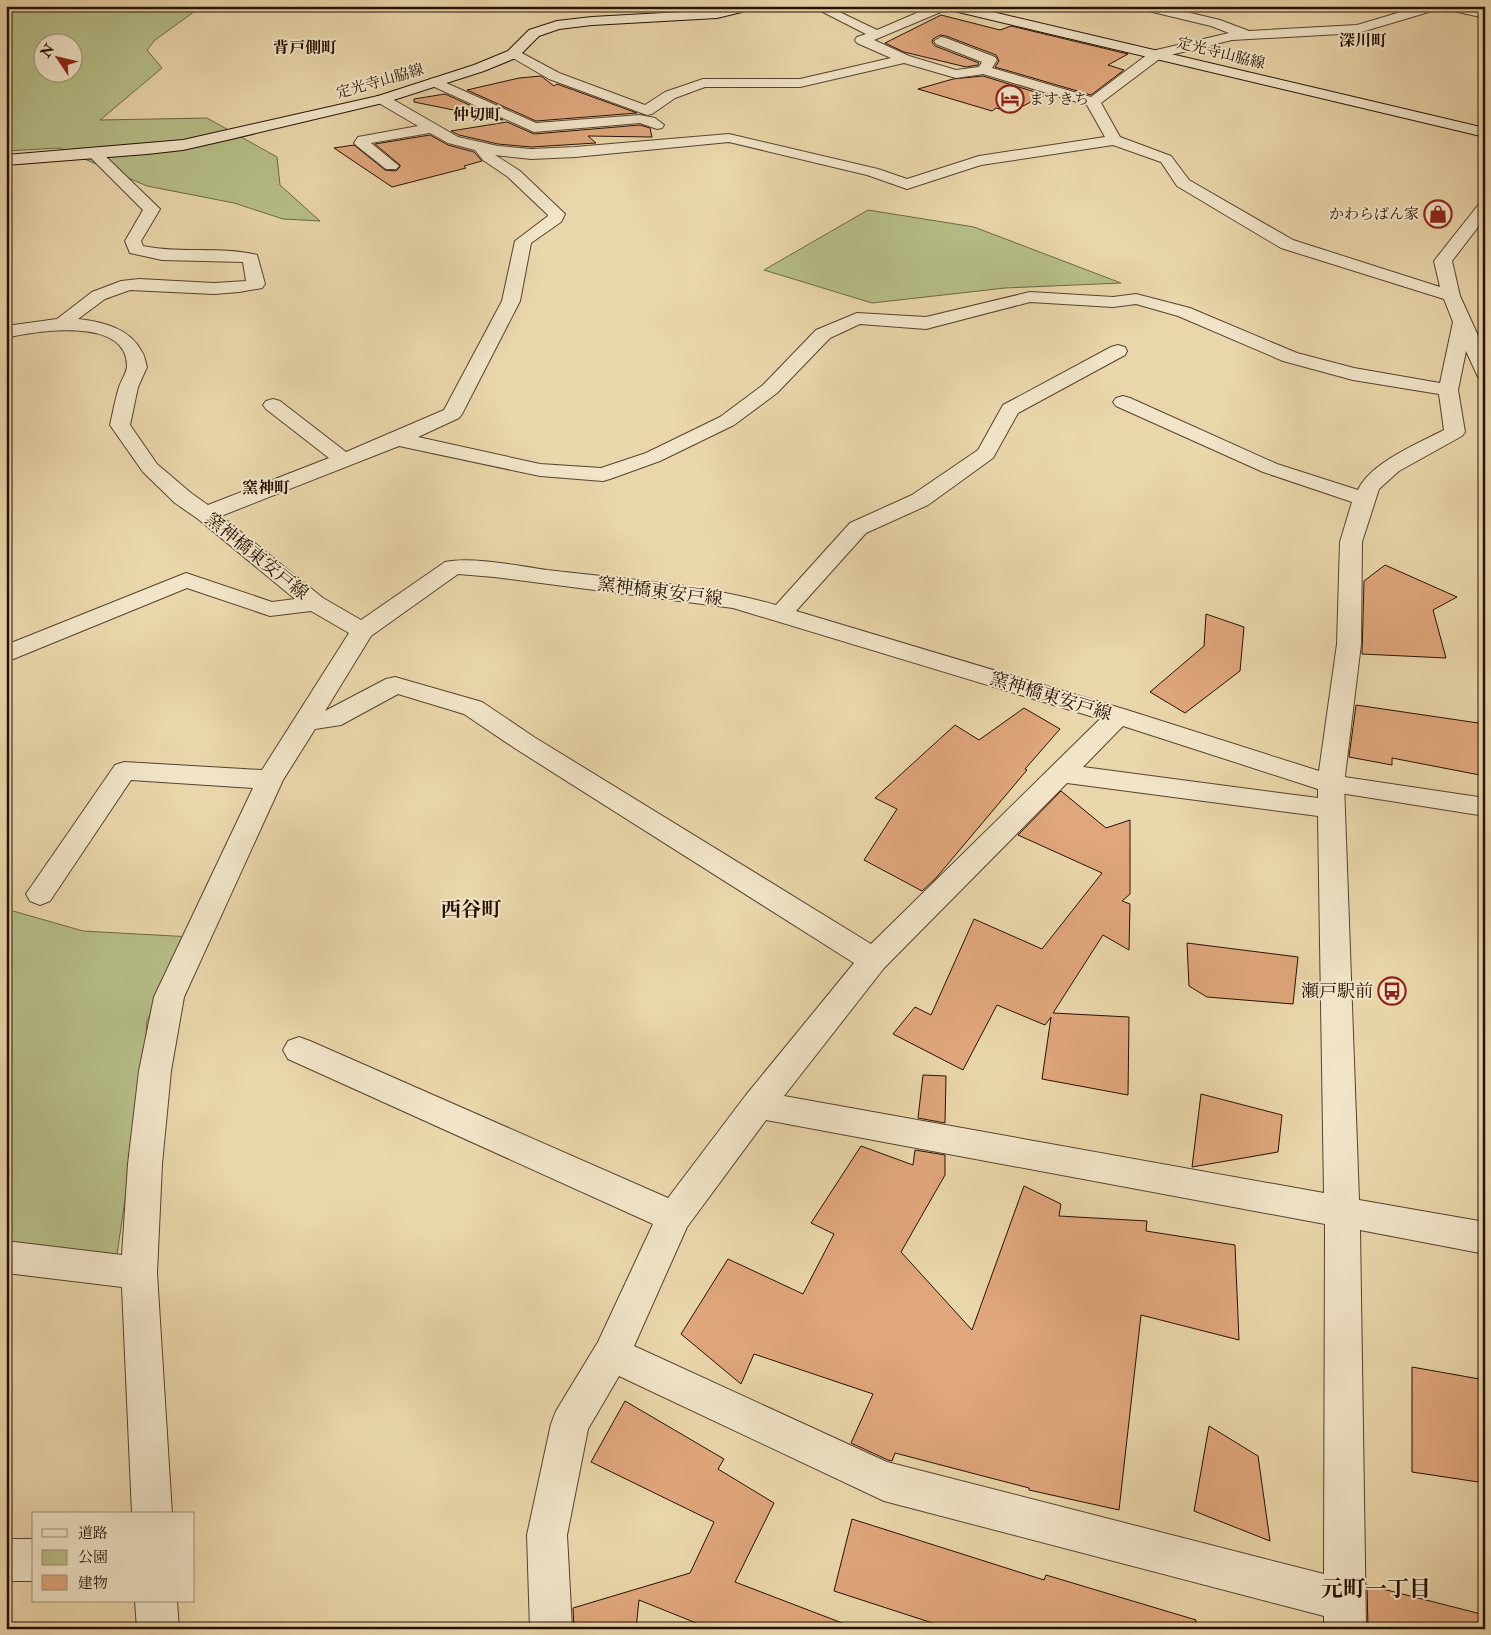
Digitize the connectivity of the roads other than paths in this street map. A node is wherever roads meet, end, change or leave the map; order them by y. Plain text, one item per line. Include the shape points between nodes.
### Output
1 (750, 6) edge
2 (817, 6) edge
3 (944, 6) edge
4 (950, 6) edge
5 (1144, 6) edge
6 (1436, 6) edge
7 (1448, 6) edge
8 (1485, 14) edge
9 (877, 35) junction
10 (1249, 36) junction
11 (941, 41) dead end
12 (513, 54) junction
13 (1157, 54) junction
14 (904, 60) junction
15 (984, 70) junction
16 (435, 82) junction
17 (382, 99) junction
18 (1093, 102) junction
19 (433, 128) junction
20 (1485, 134) edge
21 (1114, 140) junction
22 (670, 143) junction
23 (478, 146) junction
24 (94, 153) junction
25 (6, 160) edge
26 (391, 166) dead end
27 (1485, 207) edge
28 (1451, 296) junction
29 (1463, 320) junction
30 (62, 324) junction
31 (6, 332) edge
32 (1118, 351) dead end
33 (1485, 373) edge
34 (1448, 390) junction
35 (1122, 402) dead end
36 (274, 405) dead end
37 (397, 439) junction
38 (344, 460) junction
39 (1364, 499) junction
40 (206, 514) junction
41 (315, 603) junction
42 (781, 614) junction
43 (362, 631) junction
44 (6, 654) edge
45 (1118, 716) junction
46 (307, 721) junction
47 (1063, 773) junction
48 (270, 780) junction
49 (1332, 796) junction
50 (1485, 807) edge
51 (40, 894) dead end
52 (873, 960) junction
53 (299, 1050) dead end
54 (758, 1105) junction
55 (1342, 1213) junction
56 (674, 1217) junction
57 (1485, 1238) edge
58 (6, 1257) edge
59 (139, 1273) junction
60 (611, 1354) junction
61 (152, 1512) edge
62 (6, 1560) edge
63 (32, 1560) edge
64 (156, 1602) edge
65 (1345, 1615) edge
66 (158, 1629) edge
67 (551, 1629) edge

1 - 12 street, 定光寺山脇線 via 716,14 592,20 557,25 534,33
2 - 9 street
3 - 9 street
4 - 13 street, 定光寺山脇線
5 - 10 street via 1215,23
6 - 10 street via 1358,29
7 - 8 street
9 - 14 street via 862,40
10 - 13 street via 1232,36
11 - 15 street via 990,60
12 - 14 street via 554,76 647,111 670,95 703,83 800,84
12 - 16 street, 定光寺山脇線
13 - 18 street
13 - 20 street, 定光寺山脇線
14 - 15 street via 956,74
15 - 18 street
16 - 17 street, 定光寺山脇線
16 - 22 street via 534,128 640,119 673,134
17 - 19 street
17 - 24 street, 定光寺山脇線 via 192,143
18 - 21 street
19 - 23 street via 453,140
19 - 26 street via 363,140 362,143
21 - 22 street via 980,161 907,184 872,172 729,138
21 - 28 street via 1166,159 1183,183 1287,244
22 - 23 street via 532,154
23 - 37 street via 557,214 523,241 511,301 452,414
24 - 25 street, 定光寺山脇線
24 - 30 street via 152,209 133,241 136,249 162,255 251,259 256,284 238,288 139,284 112,288 74,312
27 - 28 street via 1471,236 1443,261
28 - 29 street
29 - 33 street
29 - 34 street
30 - 31 street, 窯神橋東安戸線
30 - 40 street, 窯神橋東安戸線 via 107,329 122,338 133,352 137,367 130,378 120,425 150,468 182,498
32 - 42 street via 1010,409 986,454 920,500 858,528
34 - 37 street via 1353,374 1290,357 1184,312 1136,299 1113,302 1030,297 926,323 857,318 823,334 770,389 727,421 653,457 603,475 540,470
34 - 39 street via 1455,432 1392,467 1370,486
35 - 39 street via 1270,468
36 - 38 street
37 - 38 street
38 - 40 street
39 - 49 street via 1351,542 1348,644
40 - 41 street, 窯神橋東安戸線
41 - 43 street, 窯神橋東安戸線
41 - 44 street via 270,609 186,580
42 - 43 street, 窯神橋東安戸線 via 736,601 452,567
42 - 45 street, 窯神橋東安戸線
43 - 46 street
45 - 47 street
45 - 49 street, 窯神橋東安戸線
46 - 48 street
46 - 52 street via 332,719 396,685 473,708
47 - 49 street
47 - 52 street
48 - 51 street via 124,771
48 - 59 street via 169,997 155,1070 145,1164
49 - 50 street, 窯神橋東安戸線
49 - 55 street
52 - 54 street
53 - 56 street
54 - 55 street
54 - 56 street
55 - 57 street
55 - 65 street
56 - 60 street
58 - 59 street
59 - 61 street
60 - 65 street via 884,1480
60 - 67 street via 570,1424 547,1535
62 - 63 street
64 - 66 street

